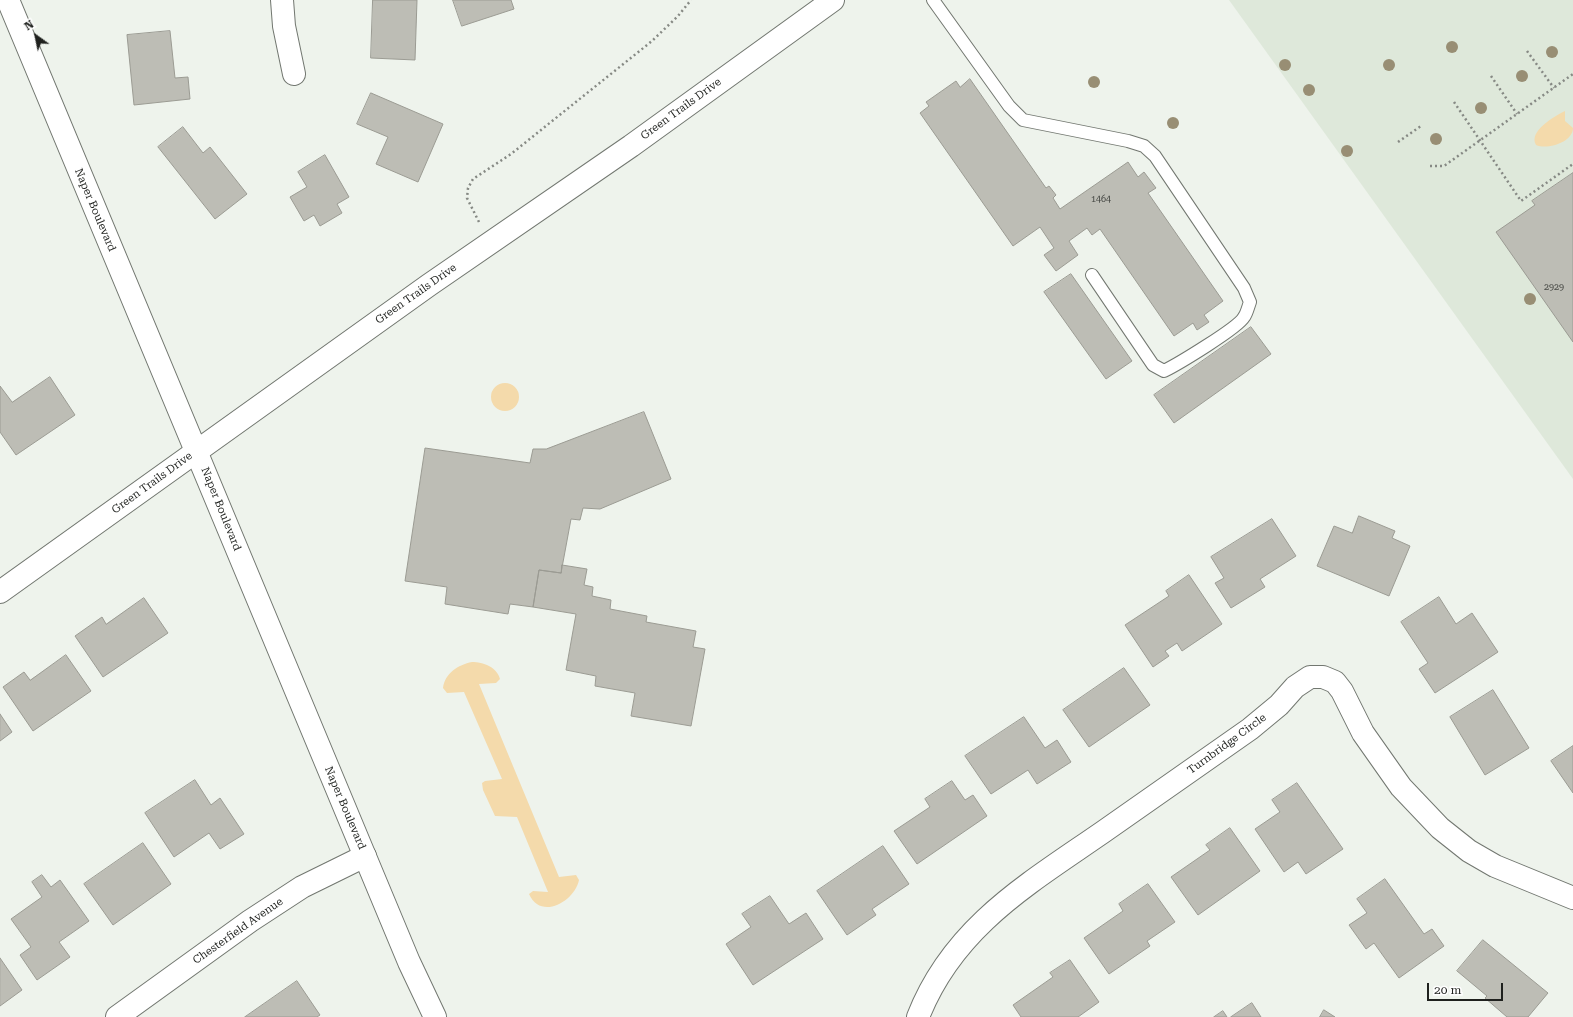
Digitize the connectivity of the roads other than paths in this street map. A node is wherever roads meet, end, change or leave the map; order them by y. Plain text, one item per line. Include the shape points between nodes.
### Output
1 (8, 0) edge
2 (282, 0) edge
3 (833, 0) edge
4 (933, 0) edge
5 (294, 74) dead end
6 (1092, 275) dead end
7 (196, 450) junction
8 (0, 592) edge
9 (365, 856) junction
10 (1573, 898) edge
11 (117, 1017) edge
12 (435, 1017) edge
13 (918, 1017) edge

1 - 7 street, Naper Boulevard
2 - 5 street via 284,26
3 - 7 street, Green Trails Drive via 630,146
4 - 6 lane via 1009,106 1024,120 1128,141 1144,146 1155,156 1244,288 1250,302 1244,318 1164,371 1154,365
7 - 8 street, Green Trails Drive
7 - 9 street, Naper Boulevard
9 - 11 street, Chesterfield Avenue via 302,887 250,921
9 - 12 street, Naper Boulevard
10 - 13 street, Turnbridge Circle via 1495,866 1440,828 1401,787 1363,733 1335,682 1323,677 1310,676 1250,729 1008,898 971,933 948,961

